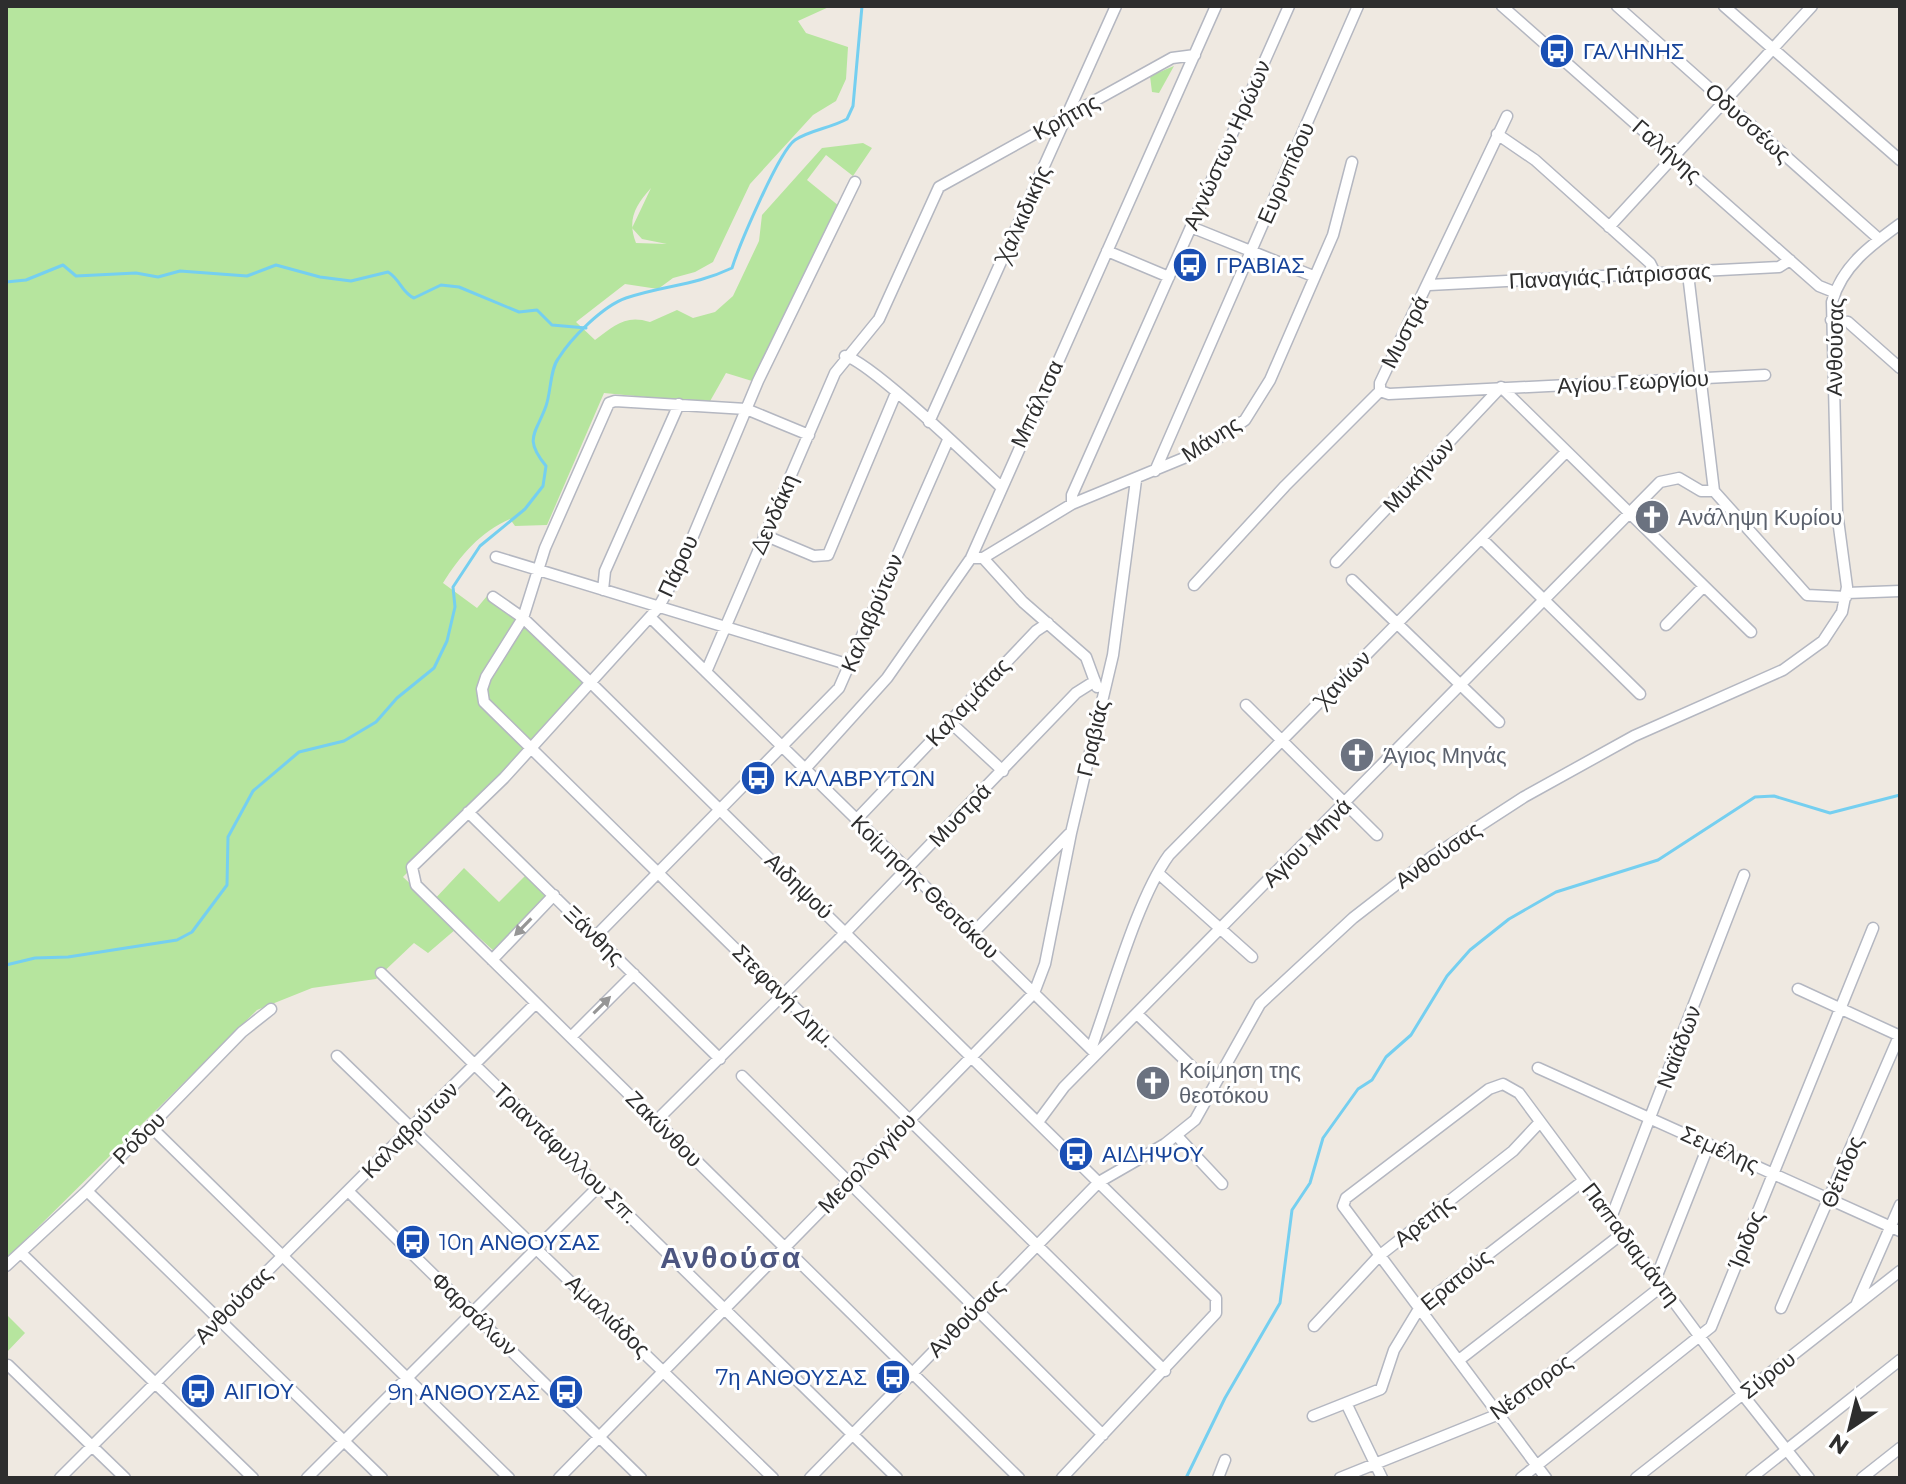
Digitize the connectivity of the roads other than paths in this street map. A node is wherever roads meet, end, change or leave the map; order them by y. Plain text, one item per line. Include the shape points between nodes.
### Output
1 (1116, 6) edge
2 (1216, 6) edge
3 (1289, 6) edge
4 (1358, 6) edge
5 (1502, 6) edge
6 (1617, 6) edge
7 (1724, 6) edge
8 (1812, 6) edge
9 (1771, 48) junction
10 (1195, 55) junction
11 (1723, 101) junction
12 (1068, 115) junction
13 (1507, 116) dead end
14 (1497, 134) junction
15 (1673, 157) junction
16 (1900, 160) edge
17 (1352, 162) dead end
18 (855, 182) dead end
19 (939, 187) joint
20 (1900, 224) edge
21 (1191, 227) junction
22 (1609, 227) junction
23 (1879, 239) junction
24 (1107, 251) junction
25 (1252, 251) junction
26 (1790, 260) junction
27 (1655, 273) junction
28 (1688, 274) junction
29 (1313, 276) junction
30 (1169, 277) junction
31 (1429, 285) junction
32 (1834, 292) junction
33 (1831, 320) junction
34 (845, 356) junction
35 (1900, 368) edge
36 (1765, 375) dead end
37 (1700, 379) junction
38 (1501, 387) junction
39 (1380, 391) junction
40 (896, 393) junction
41 (679, 404) junction
42 (746, 409) junction
43 (929, 422) junction
44 (809, 435) junction
45 (948, 440) junction
46 (1566, 452) junction
47 (1155, 471) junction
48 (1136, 480) junction
49 (1000, 486) junction
50 (1714, 491) junction
51 (1072, 504) junction
52 (1630, 515) junction
53 (764, 535) junction
54 (1482, 539) junction
55 (496, 557) dead end
56 (971, 558) junction
57 (983, 558) junction
58 (1336, 562) dead end
59 (536, 571) junction
60 (1352, 580) dead end
61 (1194, 585) dead end
62 (1704, 586) junction
63 (603, 590) junction
64 (1900, 591) edge
65 (1846, 595) junction
66 (493, 597) dead end
67 (1543, 600) junction
68 (658, 608) junction
69 (523, 618) junction
70 (651, 618) junction
71 (1048, 623) junction
72 (1397, 624) junction
73 (1666, 625) dead end
74 (725, 628) junction
75 (1751, 632) dead end
76 (850, 665) junction
77 (706, 672) junction
78 (1095, 681) junction
79 (590, 682) junction
80 (1461, 685) junction
81 (1103, 694) junction
82 (1640, 694) dead end
83 (1246, 705) dead end
84 (950, 722) junction
85 (1499, 722) dead end
86 (1282, 741) junction
87 (780, 745) junction
88 (530, 747) junction
89 (805, 769) junction
90 (1003, 771) junction
91 (1346, 803) junction
92 (719, 809) junction
93 (468, 812) junction
94 (856, 820) junction
95 (1071, 833) junction
96 (1377, 835) dead end
97 (907, 869) junction
98 (658, 872) junction
99 (1158, 873) junction
100 (1744, 875) dead end
101 (416, 885) joint
102 (554, 895) junction
103 (1873, 928) dead end
104 (1221, 929) junction
105 (846, 932) junction
106 (973, 933) junction
107 (596, 936) junction
108 (1252, 957) dead end
109 (492, 960) junction
110 (381, 973) dead end
111 (634, 974) junction
112 (1798, 989) dead end
113 (1034, 993) junction
114 (783, 996) junction
115 (536, 1003) junction
116 (271, 1009) dead end
117 (1840, 1009) junction
118 (1137, 1014) junction
119 (1900, 1035) edge
120 (571, 1037) junction
121 (1094, 1052) junction
122 (337, 1056) dead end
123 (972, 1057) junction
124 (720, 1059) junction
125 (475, 1065) junction
126 (1192, 1067) dead end
127 (1538, 1068) dead end
128 (742, 1076) dead end
129 (1651, 1118) junction
130 (909, 1120) junction
131 (656, 1121) junction
132 (1038, 1122) junction
133 (1540, 1122) junction
134 (151, 1127) junction
135 (411, 1128) junction
136 (1177, 1136) junction
137 (1709, 1144) junction
138 (1773, 1173) junction
139 (1583, 1181) junction
140 (848, 1182) junction
141 (1099, 1182) junction
142 (1222, 1184) dead end
143 (598, 1187) junction
144 (87, 1191) junction
145 (348, 1191) junction
146 (1830, 1199) junction
147 (1900, 1205) edge
148 (1611, 1218) junction
149 (1895, 1229) edge
150 (1623, 1233) junction
151 (1037, 1246) junction
152 (538, 1247) junction
153 (784, 1247) junction
154 (21, 1253) junction
155 (283, 1255) junction
156 (1379, 1256) junction
157 (6, 1266) edge
158 (1900, 1271) edge
159 (1659, 1282) junction
160 (1856, 1305) junction
161 (725, 1307) junction
162 (1420, 1307) junction
163 (976, 1308) junction
164 (1781, 1308) dead end
165 (473, 1312) junction
166 (219, 1320) junction
167 (1314, 1326) dead end
168 (1701, 1338) junction
169 (1459, 1360) junction
170 (1900, 1360) edge
171 (8, 1365) dead end
172 (663, 1370) junction
173 (1165, 1371) junction
174 (912, 1373) junction
175 (408, 1377) junction
176 (155, 1383) junction
177 (1743, 1395) junction
178 (1347, 1405) junction
179 (1499, 1414) junction
180 (1313, 1416) dead end
181 (853, 1433) junction
182 (1103, 1435) junction
183 (599, 1437) junction
184 (344, 1441) junction
185 (92, 1446) junction
186 (1900, 1448) edge
187 (1787, 1449) junction
188 (1225, 1460) dead end
189 (1375, 1464) junction
190 (1538, 1467) junction
191 (60, 1478) edge
192 (125, 1478) edge
193 (253, 1478) edge
194 (307, 1478) edge
195 (382, 1478) edge
196 (509, 1478) edge
197 (559, 1478) edge
198 (641, 1478) edge
199 (773, 1478) edge
200 (810, 1478) edge
201 (897, 1478) edge
202 (1019, 1478) edge
203 (1062, 1478) edge
204 (1218, 1478) edge
205 (1340, 1478) edge
206 (1382, 1478) edge
207 (1521, 1478) edge
208 (1546, 1478) edge
209 (1636, 1478) edge
210 (1751, 1478) edge
211 (1809, 1478) edge
212 (1862, 1478) edge

1 - 12 street, Χαλκιδικής
2 - 10 street, Μπάλτσα
3 - 21 street, Αγνώστων Ηρώων
4 - 25 street, Ευρυπίδου
5 - 15 street, Γαλήνης
6 - 11 street, Οδυσσέως
7 - 9 street
8 - 9 street
9 - 11 street
9 - 16 street
10 - 12 street, Κρήτης via 1172,58
10 - 24 street, Μπάλτσα
11 - 15 street
11 - 23 street, Οδυσσέως
12 - 19 street, Κρήτης
12 - 43 street, Χαλκιδικής
13 - 14 street, Μυστρά
14 - 22 street via 1535,160
14 - 31 street, Μυστρά
15 - 22 street
15 - 26 street, Γαλήνης
17 - 29 street, Μάνης via 1339,216
18 - 42 street, Πάρου
19 - 34 street, Δενδάκη via 879,319
20 - 23 street, Ανθούσας
21 - 25 street
21 - 30 street, Αγνώστων Ηρώων
22 - 27 street
23 - 32 street, Ανθούσας via 1850,265
24 - 30 street
24 - 49 street, Μπάλτσα
25 - 29 street
25 - 47 street, Ευρυπίδου
26 - 28 street, Παναγιάς Γιάτρισσας via 1779,267
26 - 32 street, Γαλήνης
27 - 28 street, Παναγιάς Γιάτρισσας
27 - 31 street, Παναγιάς Γιάτρισσας
28 - 37 street
29 - 47 street, Μάνης via 1257,405 1245,420 1209,446
30 - 51 street, Αγνώστων Ηρώων
31 - 39 street, Μυστρά
32 - 33 street, Ανθούσας
33 - 35 street via 1848,322
33 - 65 street, Ανθούσας via 1837,512
34 - 40 street
34 - 44 street, Δενδάκη
36 - 37 street, Αγίου Γεωργίου
37 - 38 street, Αγίου Γεωργίου
37 - 50 street
38 - 39 street, Αγίου Γεωργίου
38 - 46 street, Αγίου Γεωργίου
38 - 58 street, Μυκήνων
39 - 61 street, Μυστρά
40 - 43 street
40 - 53 street via 828,555 814,556
41 - 42 street
41 - 59 street via 615,401 606,406
41 - 63 street via 605,571
42 - 44 street
42 - 68 street, Πάρου
43 - 45 street
44 - 53 street, Δενδάκη
45 - 49 street
45 - 76 street, Καλαβρύτων
46 - 52 street, Αγίου Γεωργίου
46 - 54 street, Χανίων
47 - 48 street, Μάνης
48 - 51 street, Μάνης
48 - 81 street, Γραβιάς
49 - 56 street, Μπάλτσα
50 - 52 street, Αγίου Μηνά via 1701,491 1672,477 1658,483
50 - 65 street via 1807,595
51 - 57 street, Μάνης
52 - 62 street, Αγίου Γεωργίου
52 - 67 street, Αγίου Μηνά
53 - 74 street, Δενδάκη
54 - 67 street
54 - 72 street, Χανίων
55 - 59 street
56 - 57 street
56 - 89 street, Μπάλτσα via 887,678
57 - 71 street
59 - 63 street
59 - 69 street
60 - 72 street
62 - 73 street
62 - 75 street, Αγίου Γεωργίου
63 - 68 street
64 - 65 street
65 - 136 street, Ανθούσας via 1830,633 1794,664 1574,769 1464,835 1378,898 1260,1004 1207,1103
66 - 69 street, Αιδηψού
67 - 80 street, Αγίου Μηνά
67 - 82 street
68 - 70 street, Πάρου
68 - 74 street
69 - 79 street, Αιδηψού
69 - 88 street, Στεφανή Δημ. via 491,668 482,695
70 - 77 street, Κοίμησης Θεοτόκου
70 - 79 street, Πάρου
71 - 78 street via 1086,657
71 - 84 street, Καλαμάτας
72 - 80 street
72 - 86 street, Χανίων
74 - 76 street
74 - 77 street, Δενδάκη
76 - 87 street, Καλαβρύτων via 839,688
77 - 87 street, Κοίμησης Θεοτόκου
78 - 81 street
78 - 90 street, Μυστρά via 1076,693
79 - 88 street, Πάρου
79 - 92 street, Αιδηψού
80 - 85 street
80 - 91 street, Αγίου Μηνά
81 - 95 street, Γραβιάς
83 - 86 street
84 - 90 street
84 - 94 street, Καλαμάτας
86 - 91 street
86 - 99 street, Χανίων via 1169,855
87 - 89 street, Κοίμησης Θεοτόκου
87 - 92 street, Καλαβρύτων
88 - 93 street, Πάρου
88 - 98 street, Στεφανή Δημ.
89 - 94 street, Κοίμησης Θεοτόκου
90 - 97 street, Μυστρά
91 - 96 street
91 - 104 street, Αγίου Μηνά
92 - 98 street, Καλαβρύτων
92 - 105 street, Αιδηψού
93 - 101 street, Πάρου via 412,867
93 - 102 street, Ξάνθης
94 - 97 street, Κοίμησης Θεοτόκου
95 - 106 street
95 - 113 street, Γραβιάς via 1045,964
97 - 105 street, Μυστρά
97 - 106 street, Κοίμησης Θεοτόκου
98 - 107 street, Καλαβρύτων
98 - 114 street, Στεφανή Δημ.
99 - 104 street
99 - 121 street, Χανίων
100 - 129 street, Ναϊάδων
101 - 109 street, Ζακύνθου
102 - 107 street, Ξάνθης
102 -> 109 street
103 - 117 street, Ίριδος
104 - 108 street
104 - 118 street, Αγίου Μηνά
105 - 114 street, Μυστρά
105 - 123 street, Αιδηψού
106 - 113 street, Κοίμησης Θεοτόκου
107 - 111 street, Ξάνθης
109 - 115 street, Ζακύνθου
110 - 125 street, Τριαντάφυλλου Σπ.
120 -> 111 street
111 - 124 street, Ξάνθης
112 - 117 street
113 - 121 street, Κοίμησης Θεοτόκου
113 - 123 street, Μεσολογγίου
114 - 124 street, Μυστρά
114 - 130 street, Στεφανή Δημ.
115 - 120 street, Ζακύνθου
115 - 125 street, Καλαβρύτων
116 - 134 street, Ρόδου
117 - 119 street
117 - 138 street, Ίριδος
118 - 121 street, Αγίου Μηνά
118 - 126 street
119 - 146 street, Θέτιδος
120 - 131 street, Ζακύνθου
121 - 132 street, Αγίου Μηνά
122 - 135 street, Αμαλιάδος
123 - 130 street, Μεσολογγίου
123 - 132 street, Αιδηψού
124 - 131 street, Μυστρά
125 - 135 street, Καλαβρύτων
125 - 143 street, Τριαντάφυλλου Σπ.
127 - 129 street, Σεμέλης
128 - 140 street
129 - 137 street, Σεμέλης
129 - 148 street, Ναϊάδων
130 - 140 street, Μεσολογγίου
130 - 151 street, Στεφανή Δημ.
131 - 153 street, Ζακύνθου
132 - 141 street, Αιδηψού
133 - 139 street, Παπαδιαμάντη
133 - 156 street, Αρετής via 1513,1151
133 - 156 street, Παπαδιαμάντη via 1519,1093 1503,1084 1489,1089 1346,1198 1343,1206
134 - 144 street, Ρόδου
134 - 155 street
135 - 145 street, Καλαβρύτων
135 - 152 street, Αμαλιάδος
136 - 141 street, Ανθούσας
136 - 142 street
137 - 138 street, Σεμέλης
137 - 159 street
138 - 146 street, Σεμέλης
138 - 168 street, Ίριδος via 1711,1327
139 - 148 street, Παπαδιαμάντη
139 - 162 street, Ερατούς
140 - 153 street, Μεσολογγίου
140 - 163 street
141 - 151 street, Ανθούσας
141 - 173 street, Αιδηψού via 1216,1298 1216,1313
143 - 152 street
143 - 161 street, Τριαντάφυλλου Σπ.
144 - 154 street, Ρόδου
144 - 166 street
145 - 155 street, Καλαβρύτων
145 - 165 street, Φαρσάλων
146 - 149 street, Σεμέλης
146 - 164 street, Θέτιδος
147 - 149 street
148 - 150 street, Παπαδιαμάντη
149 - 160 street
150 - 159 street, Παπαδιαμάντη
150 - 169 street
151 - 163 street, Ανθούσας
151 - 173 street, Στεφανή Δημ.
152 - 165 street
152 - 172 street, Αμαλιάδος
153 - 161 street, Μεσολογγίου
153 - 174 street, Ζακύνθου
154 - 157 street, Ρόδου
154 - 176 street
155 - 166 street, Ανθούσας
155 - 175 street, Ανθούσας
156 - 162 street
156 - 167 street, Αρετής
158 - 160 street, Σύρου
159 - 168 street, Παπαδιαμάντη
159 - 179 street, Νέστορος
160 - 177 street, Σύρου
161 - 172 street, Μεσολογγίου
161 - 181 street, Τριαντάφυλλου Σπ.
162 - 169 street
162 - 178 street, Ερατούς via 1394,1350 1381,1389
163 - 174 street, Ανθούσας
163 - 182 street
165 - 175 street
165 - 183 street, Φαρσάλων
166 - 176 street, Ανθούσας
166 - 184 street
168 - 177 street, Παπαδιαμάντη
168 - 190 street, Ίριδος
169 - 179 street
170 - 187 street
171 - 185 street
172 - 183 street, Μεσολογγίου
172 - 199 street, Αμαλιάδος
173 - 182 street
174 - 181 street, Ανθούσας
174 - 202 street, Ζακύνθου
175 - 184 street
175 - 196 street, Ανθούσας
176 - 185 street, Ανθούσας
176 - 193 street
177 - 187 street, Παπαδιαμάντη
177 - 209 street, Σύρου
178 - 180 street, Ερατούς
178 - 189 street
179 - 189 street, Νέστορος
179 - 190 street
181 - 200 street, Ανθούσας
181 - 201 street, Τριαντάφυλλου Σπ.
182 - 203 street
183 - 197 street
183 - 198 street
184 - 194 street
184 - 195 street
185 - 191 street, Ανθούσας
185 - 192 street
186 - 212 street
187 - 210 street
187 - 211 street, Παπαδιαμάντη
188 - 204 street
189 - 205 street, Νέστορος
189 - 206 street
190 - 207 street, Ίριδος
190 - 208 street

